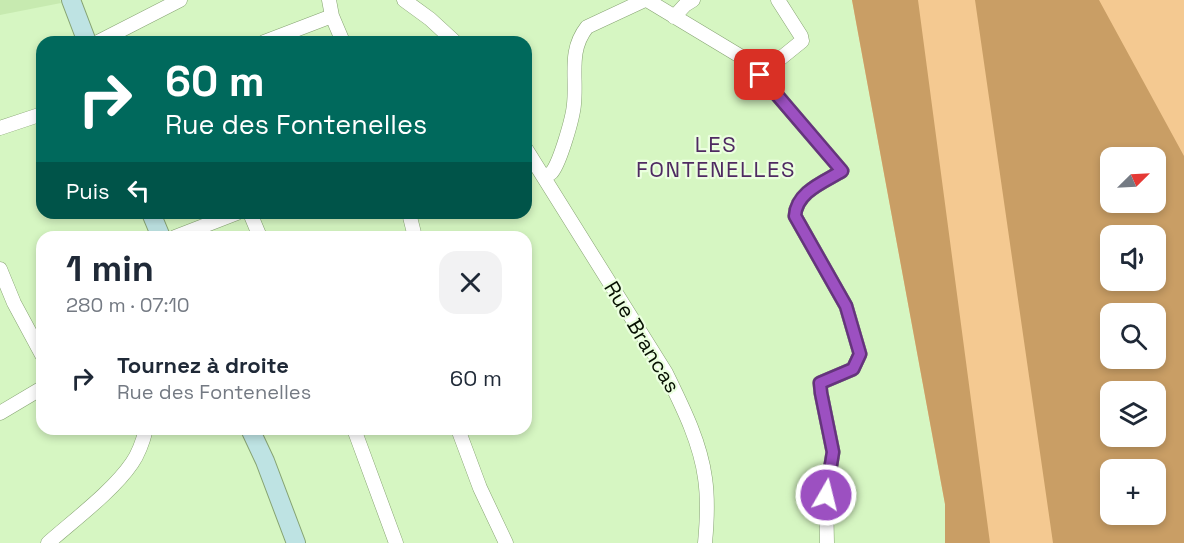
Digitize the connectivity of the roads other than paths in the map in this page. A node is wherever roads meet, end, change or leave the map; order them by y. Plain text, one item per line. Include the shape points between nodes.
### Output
1 (71, 0) edge
2 (180, 0) edge
3 (329, 0) edge
4 (404, 0) edge
5 (646, 0) edge
6 (693, 0) edge
7 (778, 0) edge
8 (332, 16) junction
9 (674, 17) junction
10 (85, 36) edge
11 (108, 36) edge
12 (280, 36) edge
13 (340, 36) edge
14 (448, 36) edge
15 (760, 75) junction
16 (36, 116) edge
17 (0, 128) edge
18 (532, 158) edge
19 (544, 177) junction
20 (222, 219) edge
21 (190, 231) edge
22 (0, 269) edge
23 (36, 344) edge
24 (36, 392) edge
25 (0, 413) edge
26 (144, 435) edge
27 (253, 435) edge
28 (356, 435) edge
29 (460, 435) edge
30 (48, 543) edge
31 (296, 543) edge
32 (396, 543) edge
33 (506, 543) edge
34 (705, 543) edge
35 (827, 543) edge

1 - 10 main road
2 - 11 street
3 - 8 street
4 - 14 street
5 - 9 street
5 - 19 street via 587,27 581,35 573,64 574,106 559,158 551,173
6 - 9 street
7 - 15 street via 802,41
8 - 12 street
8 - 13 street
9 - 15 street via 740,56
15 - 35 street via 842,171 802,196 795,216 846,306 860,354 853,369 820,383 833,452 826,495
16 - 17 street
18 - 19 street, Rue Brancas
19 - 34 street, Rue Brancas via 666,373 683,408 705,477
20 - 21 street
22 - 23 street
24 - 25 street
26 - 30 street via 132,464
27 - 31 main road
28 - 32 street
29 - 33 street

